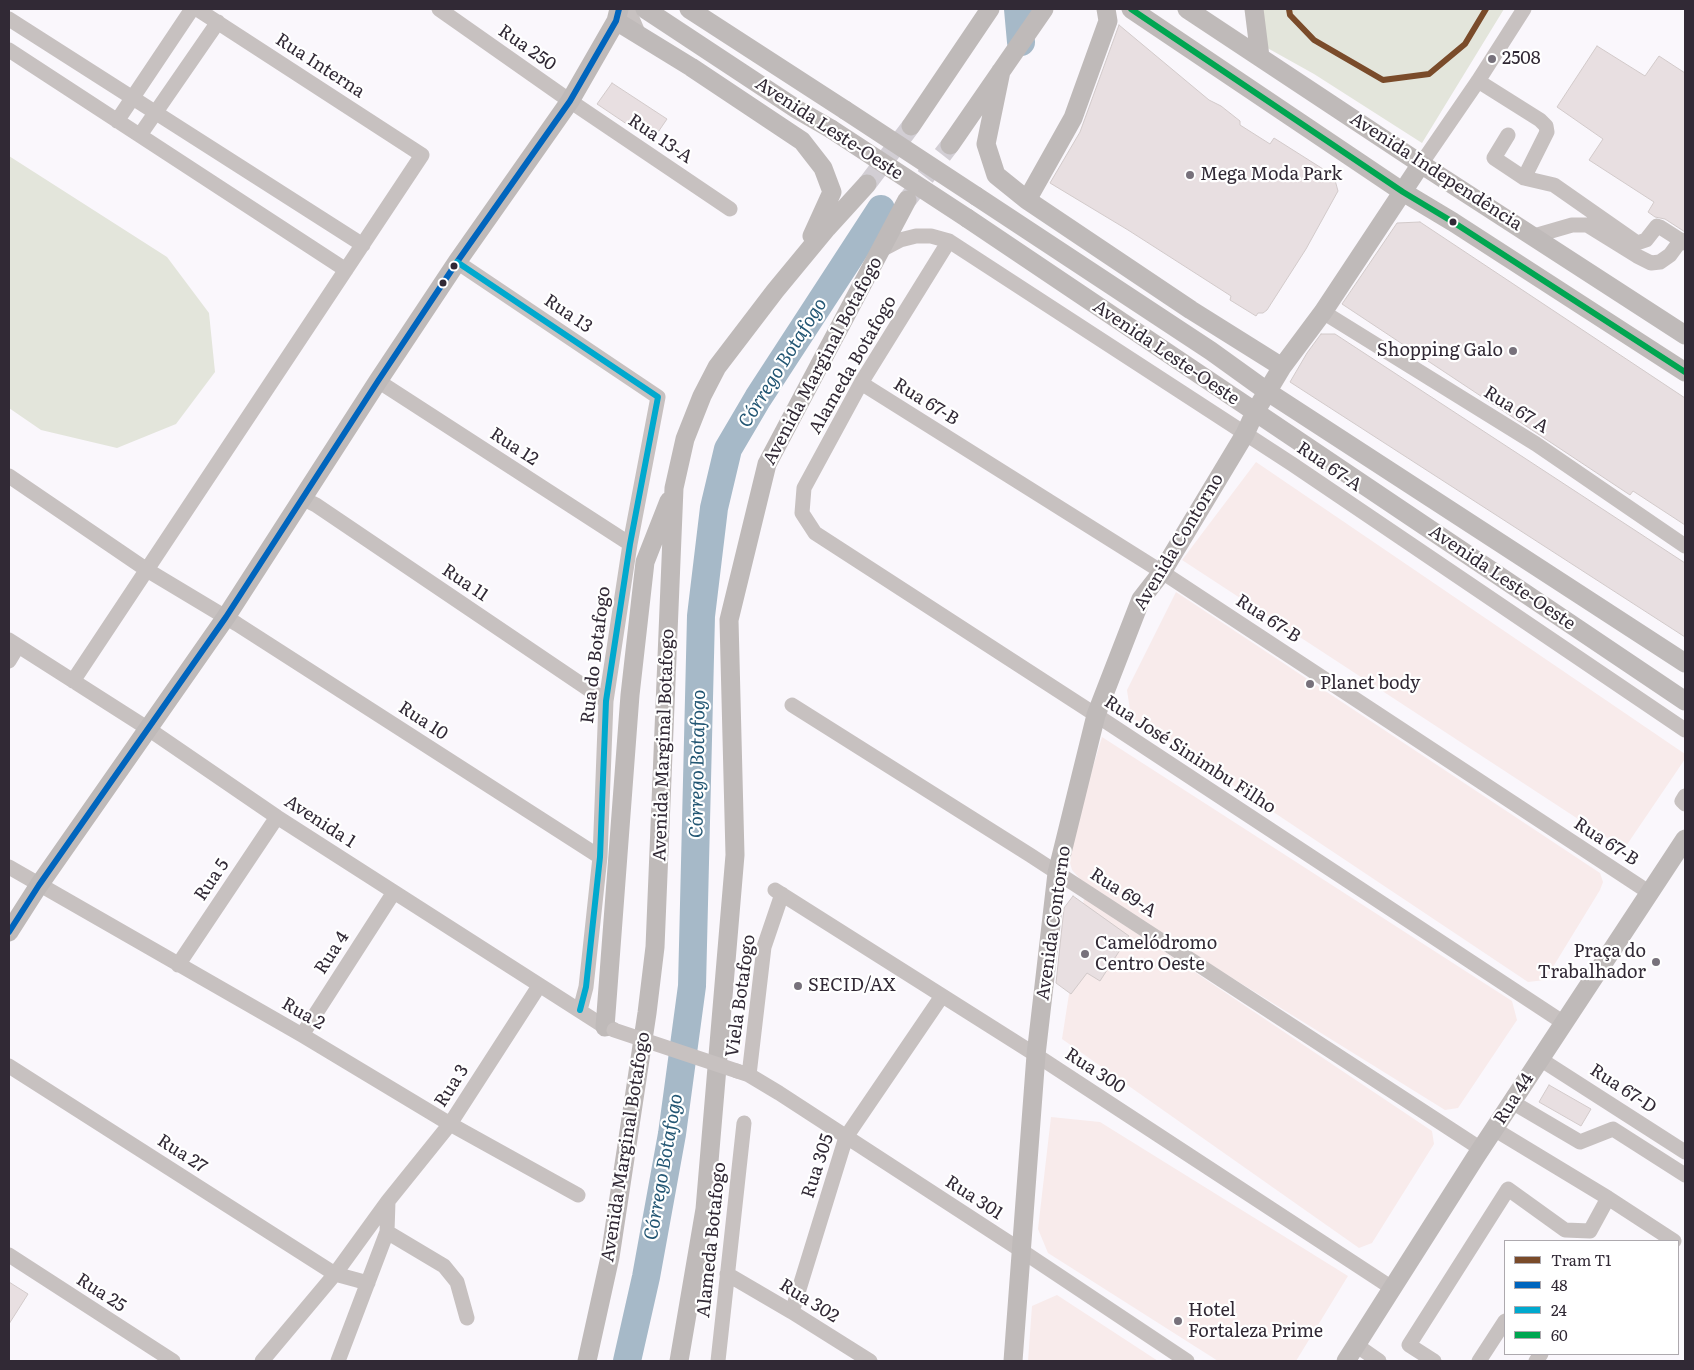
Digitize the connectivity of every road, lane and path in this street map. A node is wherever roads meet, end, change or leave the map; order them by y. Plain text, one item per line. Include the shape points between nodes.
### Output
1 (192, 9) edge
2 (197, 9) edge
3 (439, 9) edge
4 (644, 9) edge
5 (689, 9) edge
6 (990, 9) edge
7 (1044, 9) edge
8 (1106, 9) edge
9 (1131, 9) edge
10 (1187, 9) edge
11 (1254, 9) edge
12 (1524, 9) edge
13 (621, 13) edge
14 (9, 19) edge
15 (218, 22) junction
16 (9, 50) edge
17 (1260, 57) junction
18 (1000, 71) junction
19 (1478, 81) junction
20 (132, 98) junction
21 (570, 101) junction
22 (155, 113) junction
23 (117, 120) junction
24 (911, 126) tunnel mouth
25 (140, 134) junction
26 (1508, 135) dead end
27 (950, 145) tunnel mouth
28 (1421, 164) junction
29 (1524, 178) junction
30 (866, 184) tunnel mouth
31 (1403, 192) junction
32 (907, 200) tunnel mouth
33 (1027, 200) junction
34 (730, 209) dead end
35 (1534, 236) junction
36 (949, 241) junction
37 (1683, 242) edge
38 (363, 245) junction
39 (881, 250) junction
40 (803, 257) junction
41 (457, 262) junction
42 (346, 270) junction
43 (1191, 310) junction
44 (1323, 312) junction
45 (1685, 336) edge
46 (1211, 351) junction
47 (1282, 367) junction
48 (1685, 372) edge
49 (378, 381) junction
50 (861, 383) junction
51 (1268, 392) junction
52 (658, 397) joint
53 (1255, 412) junction
54 (1245, 434) junction
55 (1304, 446) junction
56 (1292, 464) junction
57 (9, 476) edge
58 (674, 488) junction
59 (302, 498) junction
60 (802, 513) joint
61 (630, 544) junction
62 (1685, 546) edge
63 (147, 570) junction
64 (1162, 572) junction
65 (226, 617) junction
66 (14, 643) edge
67 (9, 661) edge
68 (1685, 663) edge
69 (73, 681) junction
70 (606, 701) junction
71 (1685, 701) edge
72 (792, 705) dead end
73 (1096, 715) junction
74 (148, 728) junction
75 (1685, 730) edge
76 (277, 817) junction
77 (1685, 839) edge
78 (600, 857) junction
79 (9, 868) edge
80 (1057, 873) junction
81 (39, 885) junction
82 (394, 892) junction
83 (779, 892) joint
84 (1650, 893) junction
85 (9, 932) edge
86 (178, 965) junction
87 (539, 986) junction
88 (942, 996) junction
89 (580, 1010) junction
90 (1564, 1022) junction
91 (610, 1028) junction
92 (302, 1034) junction
93 (1036, 1055) junction
94 (1540, 1058) junction
95 (9, 1066) edge
96 (743, 1073) junction
97 (1512, 1102) junction
98 (744, 1123) dead end
99 (450, 1124) junction
100 (1494, 1129) junction
101 (846, 1137) junction
102 (1481, 1149) junction
103 (1685, 1152) edge
104 (1685, 1175) edge
105 (578, 1195) dead end
106 (1608, 1198) junction
107 (388, 1201) junction
108 (387, 1232) junction
109 (1561, 1236) edge
110 (1672, 1240) edge
111 (1022, 1251) junction
112 (9, 1255) edge
113 (335, 1274) junction
114 (727, 1274) junction
115 (368, 1283) junction
116 (1392, 1288) junction
117 (792, 1312) junction
118 (467, 1318) dead end
119 (1504, 1323) edge
120 (1356, 1345) junction
121 (173, 1361) edge
122 (262, 1361) edge
123 (338, 1361) edge
124 (586, 1361) edge
125 (678, 1361) edge
126 (718, 1361) edge
127 (870, 1361) edge
128 (1013, 1361) edge
129 (1187, 1361) edge
130 (1346, 1361) edge
131 (1380, 1361) edge
132 (1434, 1361) edge
133 (1479, 1361) edge

1 - 20 street
2 - 15 street, Rua Interna
3 - 21 street, Rua 250
4 - 53 main road, Avenida Leste-Oeste, bridge via 967,218
5 - 46 main road, Avenida Leste-Oeste, bridge
6 - 24 main road
7 - 18 main road
8 - 33 main road via 1108,21 1073,118
9 - 31 main road, Avenida Independência
10 - 17 main road, Avenida Independência
11 - 17 main road
12 - 19 street, Avenida Contorno
13 - 21 main road
13 - 40 main road via 639,35 802,141 823,168 832,192
14 - 20 street
15 - 22 street
15 - 38 street, Rua Interna via 422,155
16 - 23 street
17 - 28 main road, Avenida Independência
18 - 27 main road
18 - 33 main road via 986,144 996,176
19 - 28 street, Avenida Contorno
19 - 29 street via 1546,126 1547,132
20 - 22 street
20 - 23 street
21 - 34 street, Rua 13-A
21 - 41 main road
22 - 25 street
22 - 38 street
23 - 25 street
25 - 42 street
26 - 29 street via 1494,158
28 - 31 main road, Avenida Contorno
28 - 35 main road, Avenida Independência
29 - 37 street via 1554,185 1637,242 1646,240 1660,226
30 - 40 main road, Avenida Marginal Botafogo
31 - 44 main road, Avenida Contorno
31 - 48 main road, Avenida Independência
32 - 39 main road, Avenida Marginal Botafogo
33 - 43 main road
35 - 37 street via 1572,225 1587,225 1651,263 1660,262
35 - 45 main road, Avenida Independência
36 - 39 street via 916,236
36 - 50 street, Alameda Botafogo
36 - 54 street, Rua 67-A
38 - 42 street
39 - 125 main road, Avenida Marginal Botafogo via 767,464 729,620 735,854 705,1209
40 - 58 main road, Avenida Marginal Botafogo via 717,367 685,438
41 - 49 main road
41 - 52 street, Rua 13
42 - 63 street
43 - 46 main road
43 - 47 main road
44 - 47 main road, Avenida Contorno
44 - 62 street, Rua 67 A via 1536,444
46 - 51 main road, Avenida Leste-Oeste
47 - 51 main road, Avenida Contorno
49 - 59 main road
49 - 61 street, Rua 12
50 - 60 street, Alameda Botafogo via 804,488
50 - 64 street, Rua 67-B
51 - 53 main road, Avenida Contorno
51 - 68 main road, Avenida Leste-Oeste
52 - 61 street, Rua do Botafogo
53 - 54 main road, Avenida Contorno
53 - 55 main road, Avenida Leste-Oeste
54 - 56 street, Rua 67-A
54 - 64 main road, Avenida Contorno
55 - 56 street
55 - 71 main road, Avenida Leste-Oeste
56 - 75 street, Rua 67-A
57 - 63 street, Rua 10
58 - 91 main road via 644,562 630,695
58 - 124 main road, Avenida Marginal Botafogo via 655,946 610,1257
59 - 65 main road
59 - 70 street, Rua 11
60 - 73 street, Rua José Sinimbu Filho via 815,533
61 - 70 street, Rua do Botafogo
63 - 65 street, Rua 10
63 - 69 street
64 - 73 main road, Avenida Contorno via 1141,599
64 - 84 street, Rua 67-B
65 - 74 main road
65 - 78 street, Rua 10
66 - 67 street
66 - 69 street, Avenida 1
69 - 74 street, Avenida 1
70 - 78 street, Rua do Botafogo
72 - 80 street, Rua 69-A
73 - 80 main road, Avenida Contorno
73 - 90 street, Rua José Sinimbu Filho
74 - 76 street, Avenida 1
74 - 81 main road
76 - 82 street, Avenida 1
76 - 86 street, Rua 5
77 - 84 main road, Rua 44
78 - 89 street, Rua do Botafogo via 586,987
79 - 81 street, Rua 2
80 - 93 main road, Avenida Contorno
80 - 102 street, Rua 69-A
81 - 85 main road
81 - 86 street, Rua 2
82 - 87 street, Avenida 1
82 - 92 street, Rua 4
83 - 88 street, Rua 300
83 - 96 street, Viela Botafogo via 764,948
84 - 90 main road, Rua 44
86 - 92 street, Rua 2
87 - 89 street, Avenida 1
87 - 99 street, Rua 3
88 - 93 street, Rua 300
88 - 101 street, Rua 305
89 - 91 street, Avenida 1
90 - 94 main road, Rua 44
91 - 96 street, Avenida 1, bridge
92 - 99 street, Rua 2
93 - 111 main road, Avenida Contorno
93 - 116 street, Rua 300
94 - 97 main road, Rua 44
94 - 103 street, Rua 67-D
95 - 113 street, Rua 27
96 - 101 street, Rua 301
97 - 100 main road, Rua 44
97 - 104 street via 1580,1142 1613,1129
98 - 114 street, Alameda Botafogo
99 - 105 street, Rua 2
99 - 107 street, Rua 3
100 - 102 main road, Rua 44
100 - 106 street
101 - 111 street, Rua 301
101 - 117 street, Rua 305
102 - 116 main road, Rua 44
106 - 109 street via 1590,1231
106 - 110 street
107 - 108 street
107 - 113 street, Rua 3
108 - 115 street
108 - 118 street via 444,1266 457,1282
109 - 132 street via 1508,1189 1409,1345
111 - 128 main road, Avenida Contorno
111 - 129 street, Rua 301
112 - 121 street, Rua 25
113 - 115 street, Rua 27
113 - 122 street, Rua 3
114 - 117 street, Rua 302
114 - 126 street, Alameda Botafogo
115 - 123 street
116 - 120 main road, Rua 44
117 - 127 street, Rua 302
119 - 133 street
120 - 130 main road, Rua 44
120 - 131 street

